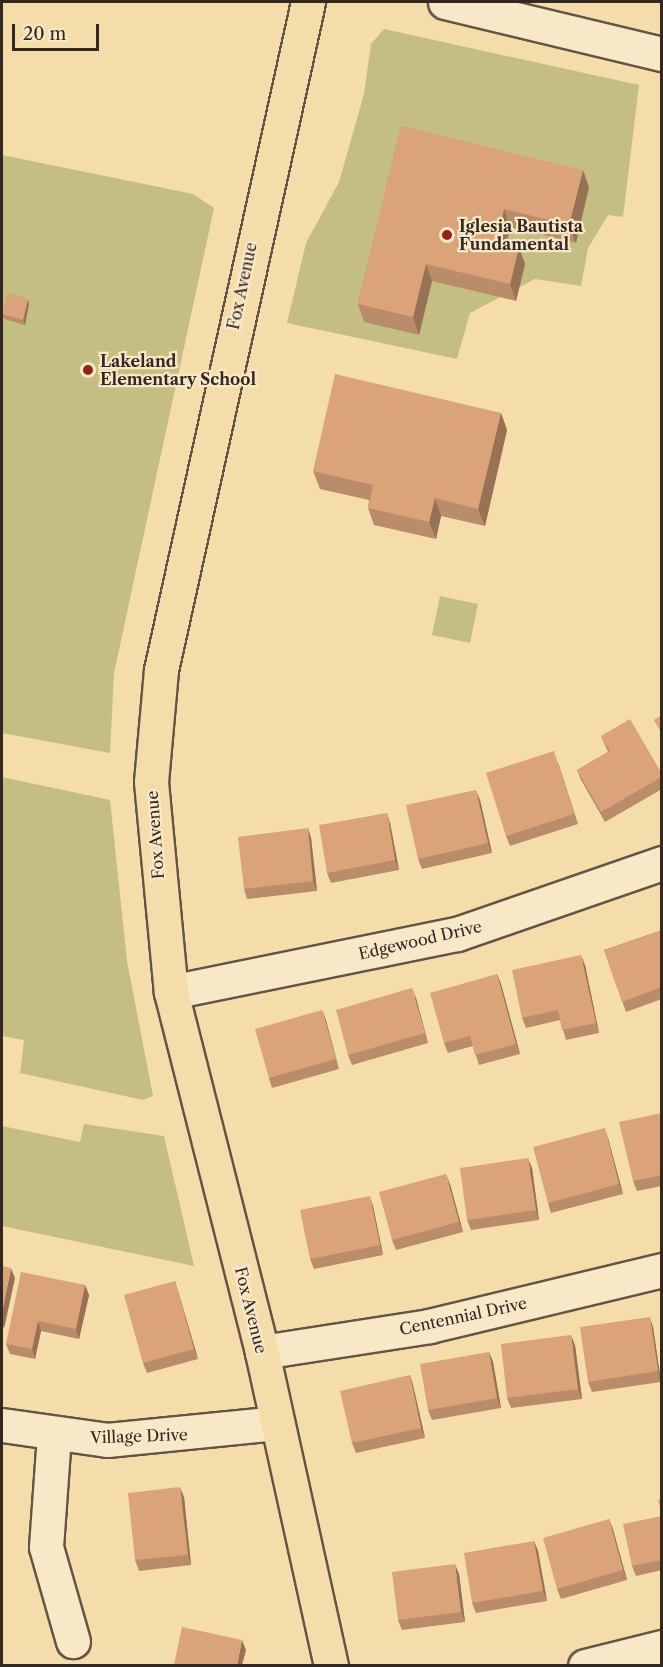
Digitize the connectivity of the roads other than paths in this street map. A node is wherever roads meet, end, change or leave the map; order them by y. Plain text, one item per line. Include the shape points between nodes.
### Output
1 (308, 2) edge
2 (445, 2) edge
3 (662, 54) edge
4 (662, 863) edge
5 (171, 992) junction
6 (662, 1270) edge
7 (262, 1352) junction
8 (276, 1423) junction
9 (2, 1425) edge
10 (54, 1435) junction
11 (73, 1641) dead end
12 (662, 1647) edge
13 (331, 1665) edge
14 (585, 1665) edge

1 - 5 main road, Fox Avenue via 161,670 151,782
2 - 3 street
4 - 5 street, Edgewood Drive via 457,934
5 - 7 main road, Fox Avenue
6 - 7 street, Centennial Drive via 429,1326
7 - 8 main road, Fox Avenue
8 - 10 street, Village Drive via 139,1439
8 - 13 main road, Fox Avenue
9 - 10 street, Village Drive
10 - 11 street via 46,1546
12 - 14 street

